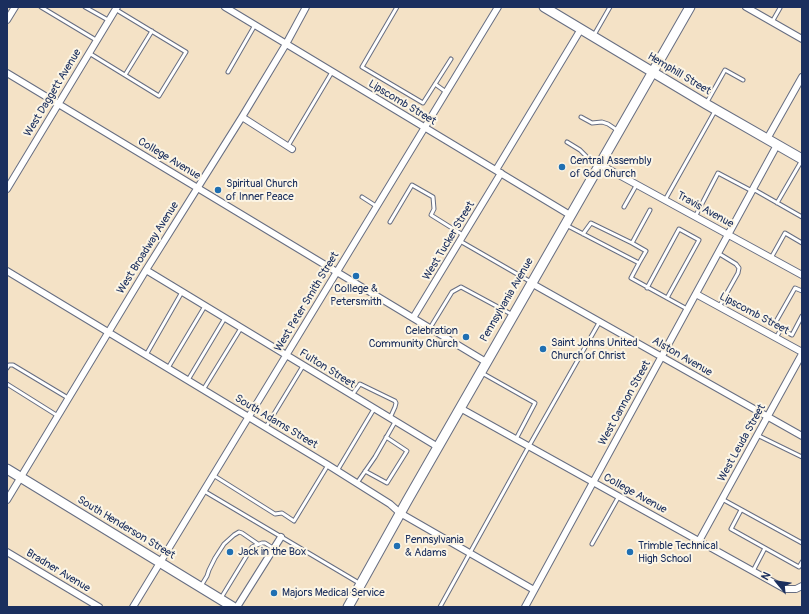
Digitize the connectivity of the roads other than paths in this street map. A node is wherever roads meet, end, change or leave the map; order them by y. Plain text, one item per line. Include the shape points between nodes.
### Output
1 (15, 7) edge
2 (41, 7) edge
3 (85, 7) edge
4 (225, 7) edge
5 (306, 7) edge
6 (397, 7) edge
7 (498, 7) edge
8 (544, 7) edge
9 (610, 7) edge
10 (690, 7) edge
11 (746, 7) edge
12 (116, 8) edge
13 (780, 8) dead end
14 (7, 20) edge
15 (108, 20) junction
16 (772, 22) junction
17 (255, 25) junction
18 (581, 29) junction
19 (152, 31) junction
20 (593, 36) junction
21 (802, 39) edge
22 (96, 40) junction
23 (286, 44) junction
24 (89, 53) junction
25 (451, 59) dead end
26 (228, 72) dead end
27 (332, 72) junction
28 (7, 73) edge
29 (653, 73) junction
30 (125, 75) junction
31 (802, 77) edge
32 (743, 80) dead end
33 (435, 84) junction
34 (446, 92) junction
35 (58, 104) junction
36 (706, 104) junction
37 (716, 110) junction
38 (242, 117) junction
39 (581, 117) dead end
40 (424, 128) junction
41 (618, 131) junction
42 (767, 139) junction
43 (567, 142) dead end
44 (777, 145) junction
45 (290, 147) joint
46 (802, 159) edge
47 (599, 164) junction
48 (498, 172) junction
49 (637, 184) junction
50 (198, 188) junction
51 (7, 189) edge
52 (753, 190) junction
53 (362, 197) dead end
54 (665, 200) junction
55 (778, 203) junction
56 (376, 206) junction
57 (624, 207) dead end
58 (650, 210) dead end
59 (570, 215) junction
60 (695, 216) junction
61 (802, 217) edge
62 (390, 222) dead end
63 (565, 224) junction
64 (583, 234) junction
65 (728, 234) junction
66 (462, 238) junction
67 (802, 242) edge
68 (632, 243) junction
69 (718, 254) junction
70 (771, 258) junction
71 (638, 263) junction
72 (146, 270) junction
73 (7, 271) edge
74 (337, 272) junction
75 (802, 275) edge
76 (531, 282) junction
77 (648, 288) junction
78 (182, 292) junction
79 (802, 292) edge
80 (696, 294) junction
81 (667, 298) junction
82 (205, 306) junction
83 (719, 307) junction
84 (687, 310) junction
85 (513, 315) junction
86 (802, 316) edge
87 (225, 318) junction
88 (413, 318) junction
89 (600, 321) junction
90 (240, 328) junction
91 (430, 328) junction
92 (781, 329) junction
93 (108, 332) junction
94 (776, 338) junction
95 (802, 353) edge
96 (146, 355) junction
97 (286, 355) junction
98 (662, 357) junction
99 (486, 362) junction
100 (303, 366) junction
101 (7, 368) edge
102 (168, 368) junction
103 (480, 372) junction
104 (188, 380) junction
105 (7, 384) edge
106 (203, 390) junction
107 (352, 396) junction
108 (68, 398) junction
109 (460, 408) junction
110 (375, 409) junction
111 (58, 416) junction
112 (249, 417) junction
113 (768, 417) junction
114 (390, 418) junction
115 (396, 421) junction
116 (266, 427) junction
117 (757, 435) junction
118 (802, 436) edge
119 (386, 437) junction
120 (516, 439) junction
121 (529, 446) junction
122 (438, 447) junction
123 (802, 457) edge
124 (328, 465) junction
125 (7, 469) edge
126 (337, 471) junction
127 (365, 471) junction
128 (213, 475) junction
129 (20, 478) junction
130 (593, 482) junction
131 (357, 483) junction
132 (204, 490) junction
133 (619, 496) junction
134 (722, 499) junction
135 (7, 500) edge
136 (741, 510) junction
137 (400, 513) junction
138 (280, 537) junction
139 (699, 541) junction
140 (802, 543) edge
141 (258, 544) junction
142 (592, 544) dead end
143 (274, 548) junction
144 (765, 548) junction
145 (7, 552) edge
146 (470, 553) junction
147 (160, 562) junction
148 (802, 562) edge
149 (753, 571) junction
150 (361, 584) junction
151 (802, 586) edge
152 (200, 587) junction
153 (534, 590) junction
154 (221, 599) junction
155 (99, 607) edge
156 (133, 607) edge
157 (233, 607) edge
158 (237, 607) edge
159 (348, 607) edge
160 (440, 607) edge
161 (525, 607) edge

1 - 14 street
2 - 22 lane
3 - 15 lane
4 - 17 street, Lipscomb Street
5 - 23 street, West Broadway Avenue
6 - 33 lane via 362,67 423,104
7 - 34 street, West Peter Smith Street
8 - 18 street, Hemphill Street
9 - 20 lane
10 - 29 street, Pennsylvania Avenue
11 - 16 street
12 - 15 street, West Daggett Avenue
12 - 19 lane
13 - 16 lane
15 - 22 street, West Daggett Avenue
16 - 21 street
17 - 23 street, Lipscomb Street
17 - 26 lane
18 - 20 street, Hemphill Street
18 - 48 street, West Tucker Street
19 - 30 lane
19 - 30 lane via 186,52 159,96
20 - 29 street, Hemphill Street
22 - 24 street, West Daggett Avenue
23 - 27 street, Lipscomb Street
23 - 38 street, West Broadway Avenue
24 - 30 lane
24 - 35 street, West Daggett Avenue
25 - 33 lane
27 - 40 street, Lipscomb Street
27 - 45 lane
28 - 35 street, College Avenue
29 - 36 street, Hemphill Street
29 - 41 street, Pennsylvania Avenue
31 - 42 street
32 - 36 lane via 725,70
33 - 34 lane
34 - 40 street, West Peter Smith Street
35 - 50 street, College Avenue
35 - 51 street, West Daggett Avenue
36 - 37 street, Hemphill Street
37 - 42 street, Hemphill Street
37 - 54 lane
38 - 45 street
38 - 50 street, West Broadway Avenue
39 - 41 lane via 592,123 608,124
40 - 48 street, Lipscomb Street
40 - 56 street, West Peter Smith Street
41 - 47 street, Pennsylvania Avenue
42 - 44 street, Hemphill Street
43 - 47 lane
44 - 46 street, Hemphill Street
44 - 52 street, West Cannon Street
46 - 55 lane
47 - 49 street, Travis Avenue
47 - 59 street, Pennsylvania Avenue
48 - 59 street, Lipscomb Street
48 - 66 street, West Tucker Street
49 - 54 street, Travis Avenue
49 - 57 lane
50 - 72 street, West Broadway Avenue
50 - 74 street, College Avenue
52 - 55 lane
52 - 60 lane via 718,173
52 - 65 street, West Cannon Street
53 - 56 lane
54 - 60 street, Travis Avenue
55 - 61 lane
56 - 74 street, West Peter Smith Street
58 - 68 lane
59 - 63 street, Pennsylvania Avenue
60 - 65 street, Travis Avenue
62 - 66 lane via 412,185 433,197 434,209 431,215
63 - 64 lane
63 - 76 street, Pennsylvania Avenue
64 - 68 lane via 591,223
64 - 71 lane
65 - 69 street, West Cannon Street
65 - 70 street, Travis Avenue
66 - 76 lane
66 - 88 street, West Tucker Street
67 - 70 lane via 785,233
68 - 71 lane via 646,251
69 - 80 street, West Cannon Street
69 - 83 lane via 739,268
70 - 75 street, Travis Avenue
71 - 77 lane via 631,278
72 - 78 street, Fulton Street
72 - 93 street, West Broadway Avenue
73 - 93 street, South Adams Street
74 - 88 street, College Avenue
74 - 97 street, West Peter Smith Street
76 - 85 street, Pennsylvania Avenue
76 - 89 street, Alston Avenue
77 - 81 lane
77 - 81 lane via 679,229 699,240
78 - 82 street, Fulton Street
78 - 96 lane
79 - 92 lane via 795,288 774,325
80 - 83 street, Lipscomb Street
80 - 84 street, West Cannon Street
81 - 84 lane
82 - 87 street, Fulton Street
82 - 102 lane
83 - 94 street, Lipscomb Street
84 - 98 street, West Cannon Street
85 - 91 lane via 461,287 452,292
85 - 99 street, Pennsylvania Avenue
86 - 92 lane via 792,335
87 - 90 street, Fulton Street
87 - 104 lane
88 - 91 street, College Avenue
89 - 98 street, Alston Avenue
89 - 121 lane
90 - 97 street, Fulton Street
90 - 106 lane
91 - 99 street, College Avenue
92 - 94 lane
93 - 96 street, South Adams Street
93 - 108 street, West Broadway Avenue
94 - 95 street, Lipscomb Street
95 - 113 street, West Leuda Street
96 - 102 street, South Adams Street
97 - 100 street, Fulton Street
97 - 112 street, West Peter Smith Street
98 - 113 street, Alston Avenue
98 - 130 street, West Cannon Street
99 - 103 street, Pennsylvania Avenue
100 - 107 street, Fulton Street
100 - 116 lane
101 - 108 lane via 13,365
102 - 104 street, South Adams Street
103 - 109 street, Pennsylvania Avenue
103 - 120 lane via 535,403
104 - 106 street, South Adams Street
105 - 111 lane
106 - 112 street, South Adams Street
107 - 110 street, Fulton Street
107 - 114 lane via 360,384 394,401 396,403
108 - 111 street, West Broadway Avenue
109 - 120 street, College Avenue
109 - 122 street, Pennsylvania Avenue
110 - 114 street, Fulton Street
110 - 126 lane
111 - 129 street, West Broadway Avenue
112 - 116 street, South Adams Street
112 - 128 street, West Peter Smith Street
113 - 117 street, West Leuda Street
113 - 118 street, Alston Avenue
114 - 115 street, Fulton Street
115 - 119 lane
115 - 122 street, Fulton Street
116 - 124 street, South Adams Street
117 - 123 lane
117 - 134 street, West Leuda Street
119 - 127 lane
119 - 127 lane via 407,451 387,483
120 - 121 street, College Avenue
121 - 130 street, College Avenue
121 - 146 lane
122 - 137 street, Pennsylvania Avenue
124 - 126 street, South Adams Street
124 - 128 lane via 294,520 282,513 275,514
125 - 129 street, South Henderson Street
126 - 131 street, South Adams Street
127 - 131 lane
128 - 132 street, West Peter Smith Street
129 - 135 street, West Broadway Avenue
129 - 147 street, South Henderson Street
130 - 133 street, College Avenue
130 - 153 street, West Cannon Street
131 - 137 street, South Adams Street
132 - 138 lane
132 - 147 street, West Peter Smith Street
133 - 139 street, College Avenue
133 - 142 lane
134 - 136 lane
134 - 139 street, West Leuda Street
136 - 140 lane
136 - 144 lane via 731,529
137 - 146 street, South Adams Street
137 - 150 street, Pennsylvania Avenue
138 - 143 street
138 - 150 lane
139 - 149 street, College Avenue
141 - 143 lane
141 - 152 lane via 242,533 234,535 224,544
141 - 154 lane via 250,549
143 - 158 street
144 - 148 lane via 799,567
144 - 149 lane
145 - 155 street, Bradner Avenue
146 - 153 street, South Adams Street
146 - 160 lane
147 - 152 street, South Henderson Street
147 - 156 street, West Peter Smith Street
149 - 151 street, College Avenue via 786,589
150 - 159 street, Pennsylvania Avenue
152 - 154 street, South Henderson Street
153 - 161 street, West Cannon Street
154 - 157 street, South Henderson Street

